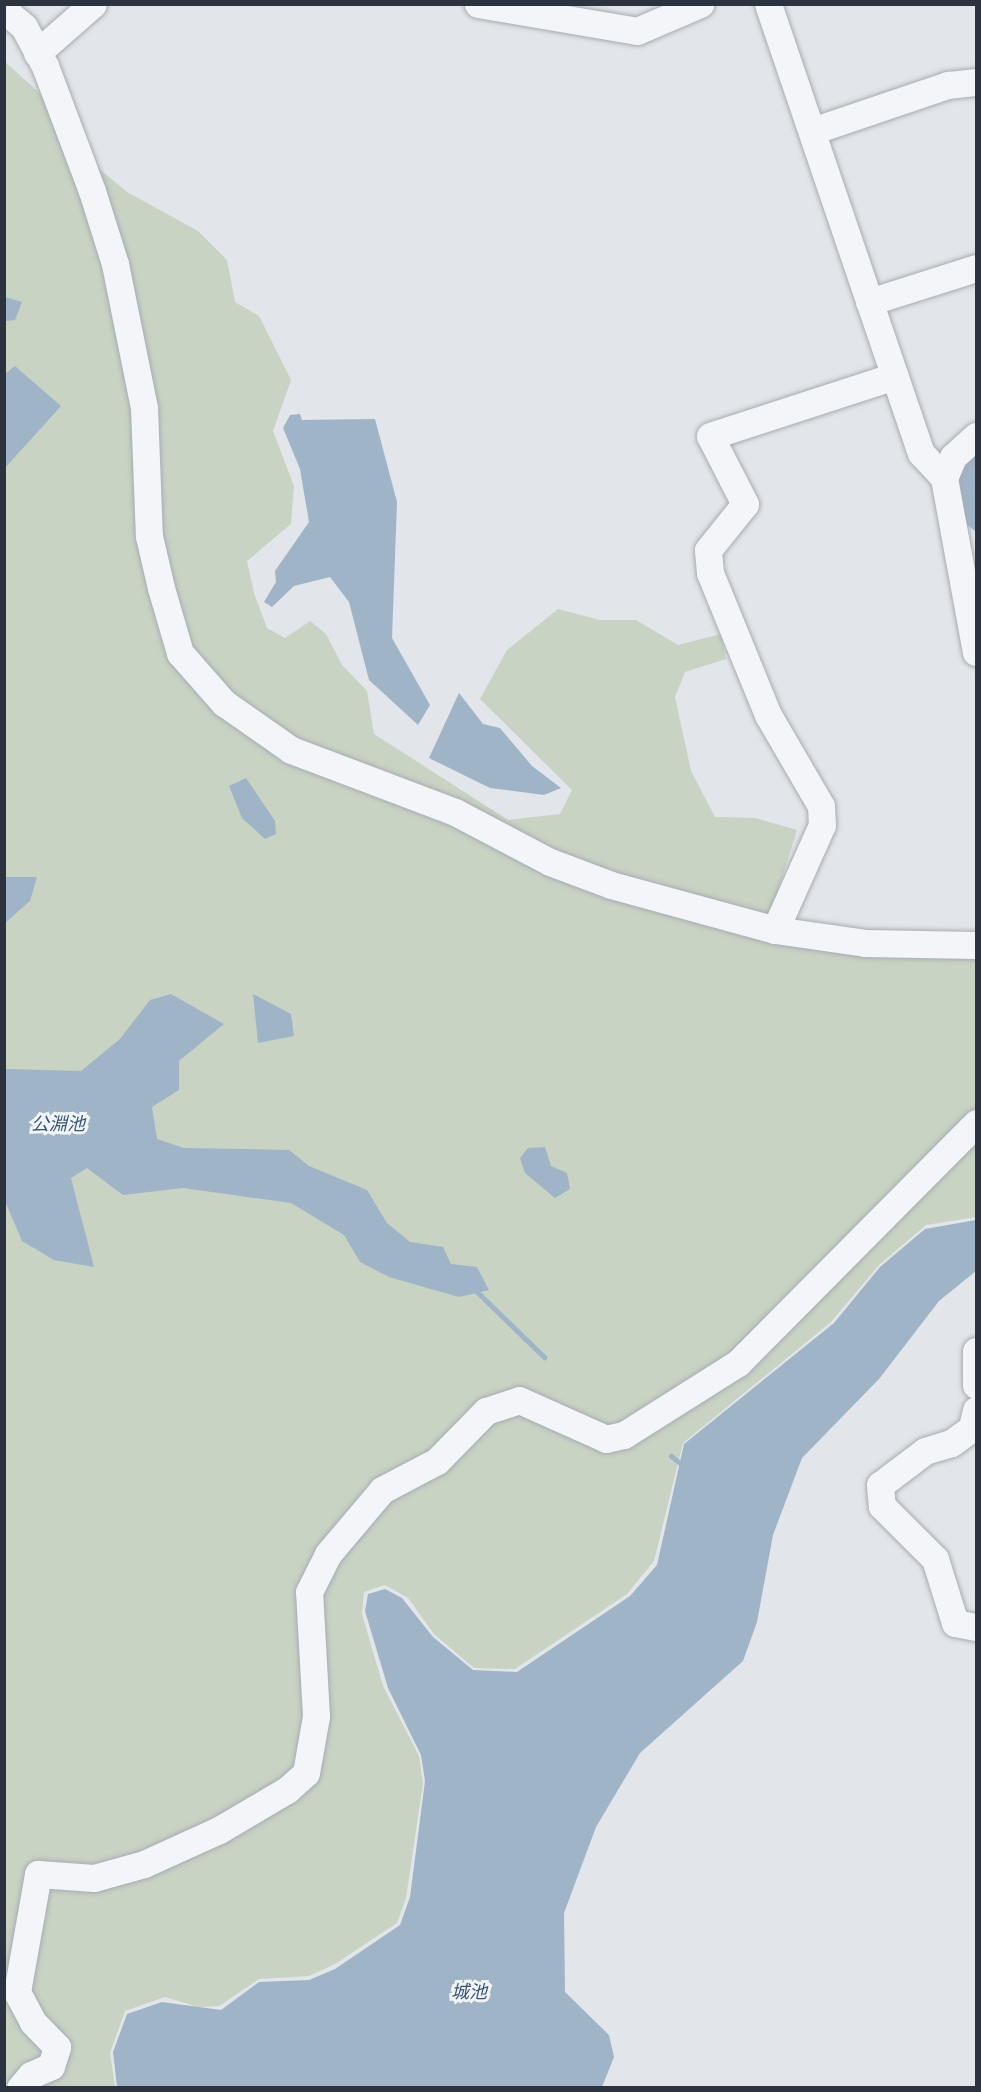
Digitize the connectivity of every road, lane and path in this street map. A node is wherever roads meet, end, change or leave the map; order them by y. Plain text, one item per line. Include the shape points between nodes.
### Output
1 (93, 4) edge
2 (478, 4) edge
3 (700, 4) edge
4 (768, 4) edge
5 (4, 10) edge
6 (37, 53) junction
7 (976, 82) edge
8 (812, 131) junction
9 (976, 268) edge
10 (869, 302) junction
11 (895, 376) junction
12 (976, 436) edge
13 (944, 478) junction
14 (976, 652) edge
15 (775, 930) junction
16 (976, 945) edge
17 (976, 1123) edge
18 (976, 1351) edge
19 (976, 1385) edge
20 (976, 1410) edge
21 (976, 1627) edge
22 (20, 2088) edge

1 - 6 street
2 - 3 street via 637,31
4 - 8 street
5 - 6 street via 24,27
6 - 15 street via 116,264 144,408 149,536 180,653 191,671 224,703 291,750 454,812 550,862 611,885
7 - 8 street via 948,85
8 - 10 street
9 - 10 street
10 - 11 street
11 - 13 street via 921,453
11 - 15 street via 710,436 745,504 708,550 710,573 768,715 821,806 822,825
12 - 13 street via 953,457
13 - 14 street
15 - 16 street via 865,943
17 - 22 street via 738,1363 624,1435 606,1439 519,1400 486,1410 437,1461 382,1490 328,1554 309,1592 316,1716 306,1773 287,1790 219,1830 144,1864 94,1878 38,1874 17,1992 33,2022 57,2047 51,2066 31,2074
18 - 19 street
20 - 21 street via 972,1428 951,1443 925,1451 880,1485 882,1506 936,1558 955,1623

